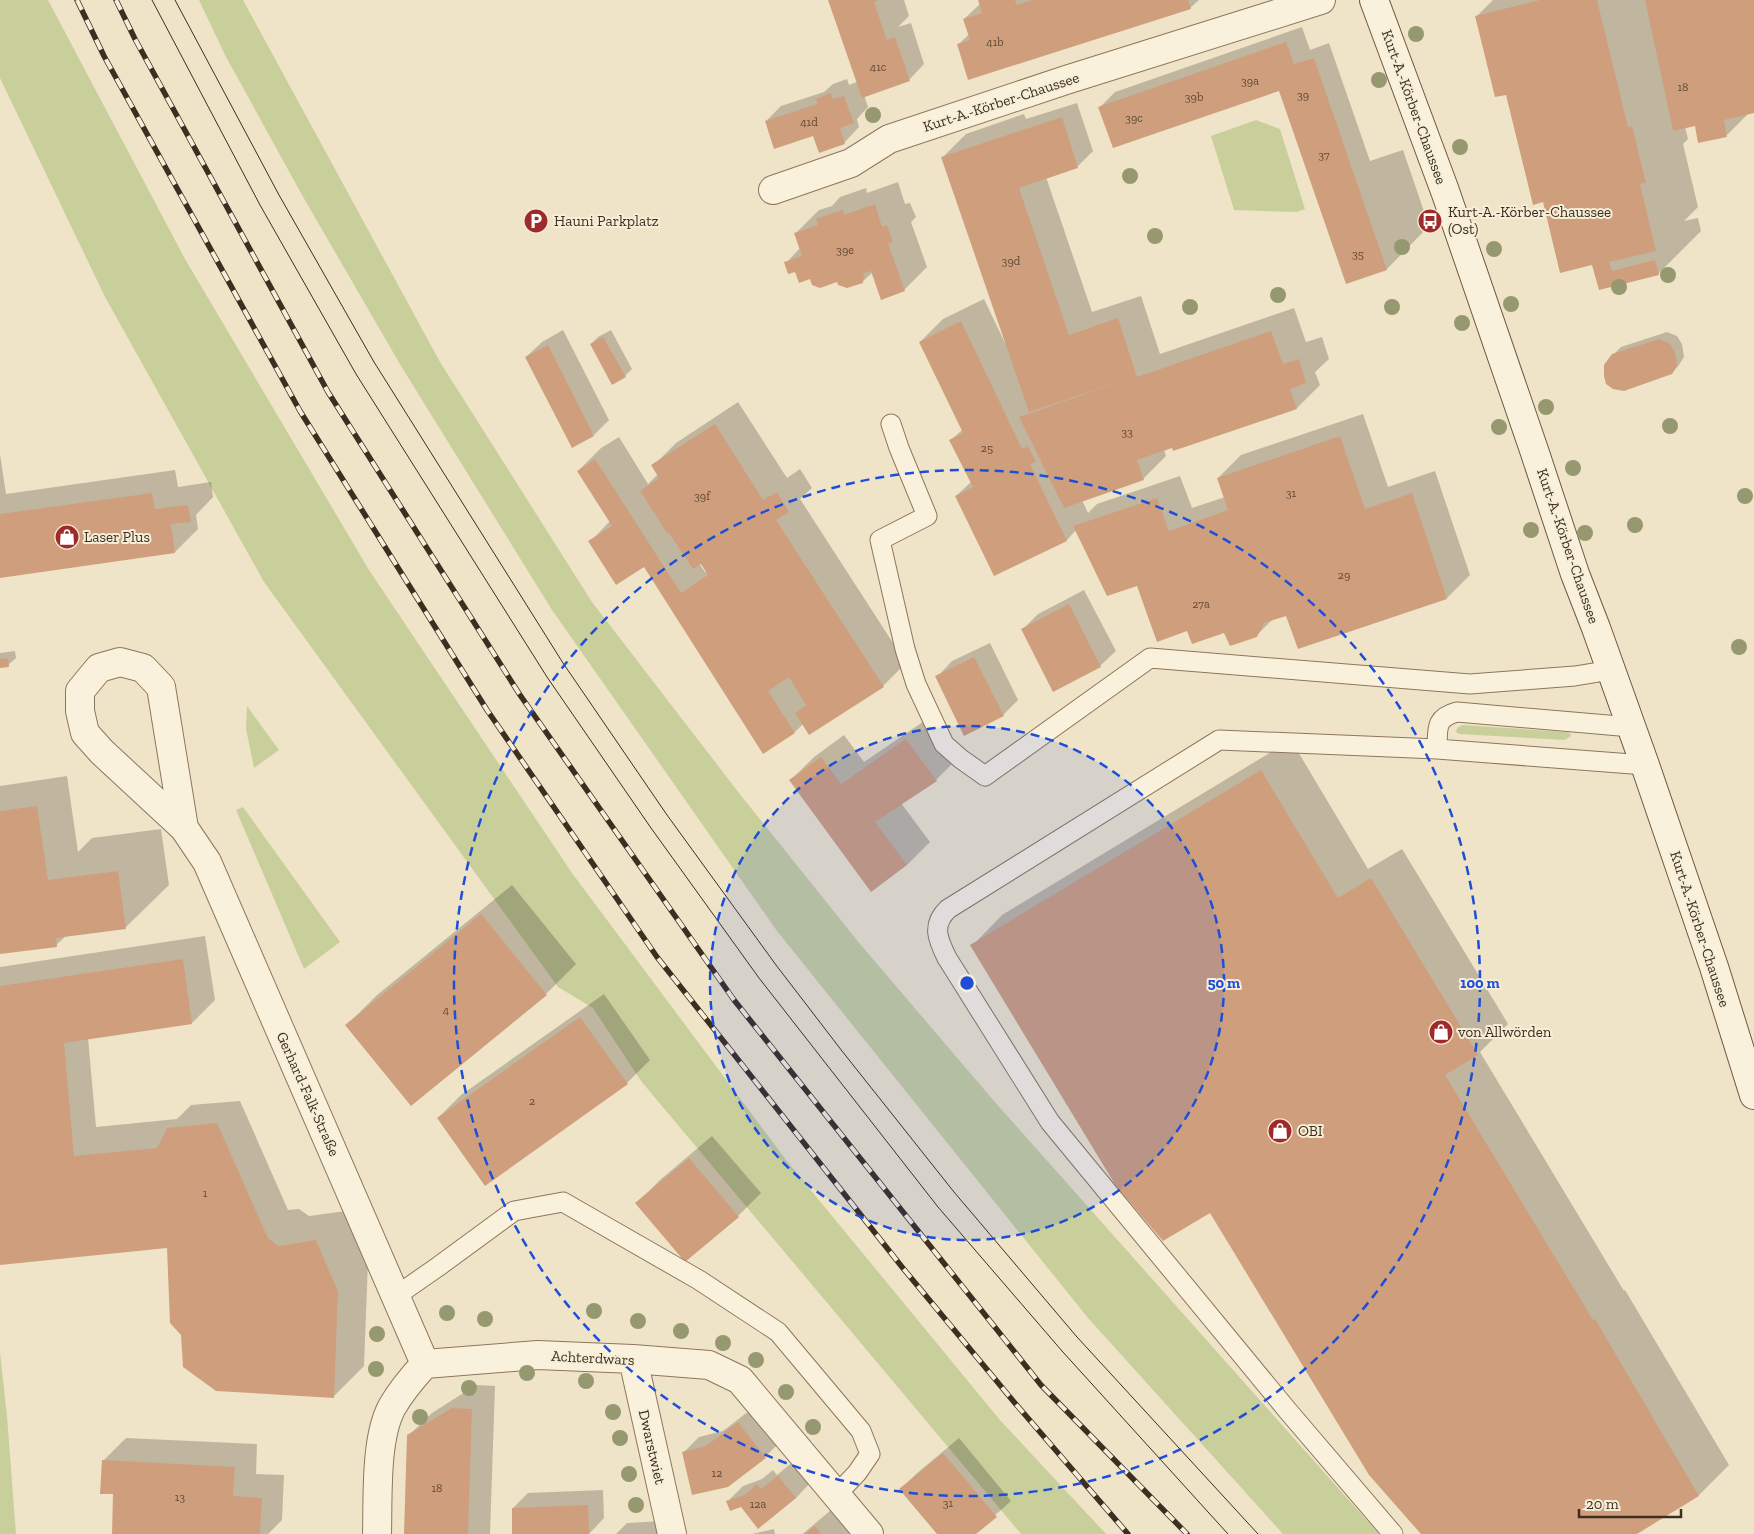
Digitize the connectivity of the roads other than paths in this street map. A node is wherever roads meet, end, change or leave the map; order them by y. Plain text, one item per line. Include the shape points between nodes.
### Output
1 (1321, 0) edge
2 (1374, 0) edge
3 (772, 190) dead end
4 (891, 424) dead end
5 (1611, 670) junction
6 (1632, 727) junction
7 (1437, 749) junction
8 (1645, 765) junction
9 (184, 828) junction
10 (1754, 1095) edge
11 (396, 1296) junction
12 (633, 1359) junction
13 (425, 1364) junction
14 (836, 1494) junction
15 (377, 1534) edge
16 (672, 1534) edge
17 (869, 1534) edge
18 (1393, 1534) edge

1 - 3 street, Kurt-A.-Körber-Chaussee via 889,140 851,163
2 - 5 street, Kurt-A.-Körber-Chaussee via 1445,191 1575,574
4 - 5 lane via 927,516 880,540 905,649 916,684 944,744 985,776 1150,658 1470,684
5 - 6 street, Kurt-A.-Körber-Chaussee
6 - 7 lane via 1457,712 1448,715 1438,725
6 - 8 street, Kurt-A.-Körber-Chaussee
7 - 8 lane
7 - 18 lane via 1219,740 948,909 938,926 941,946 947,958 1050,1122
8 - 10 street, Kurt-A.-Körber-Chaussee
9 - 9 street, Gerhard-Falk-Straße via 161,687 143,668 120,662 99,668 80,691 84,733
9 - 11 street, Gerhard-Falk-Straße via 207,862
11 - 13 street, Gerhard-Falk-Straße
11 - 14 lane via 514,1211 562,1202 700,1280 778,1332 861,1431 870,1454
12 - 13 street, Achterdwars via 538,1355
12 - 14 street, Achterdwars via 709,1365 740,1380
12 - 16 street, Dwarstwiet
13 - 15 street via 391,1408 381,1438
14 - 17 street, Achterdwars

